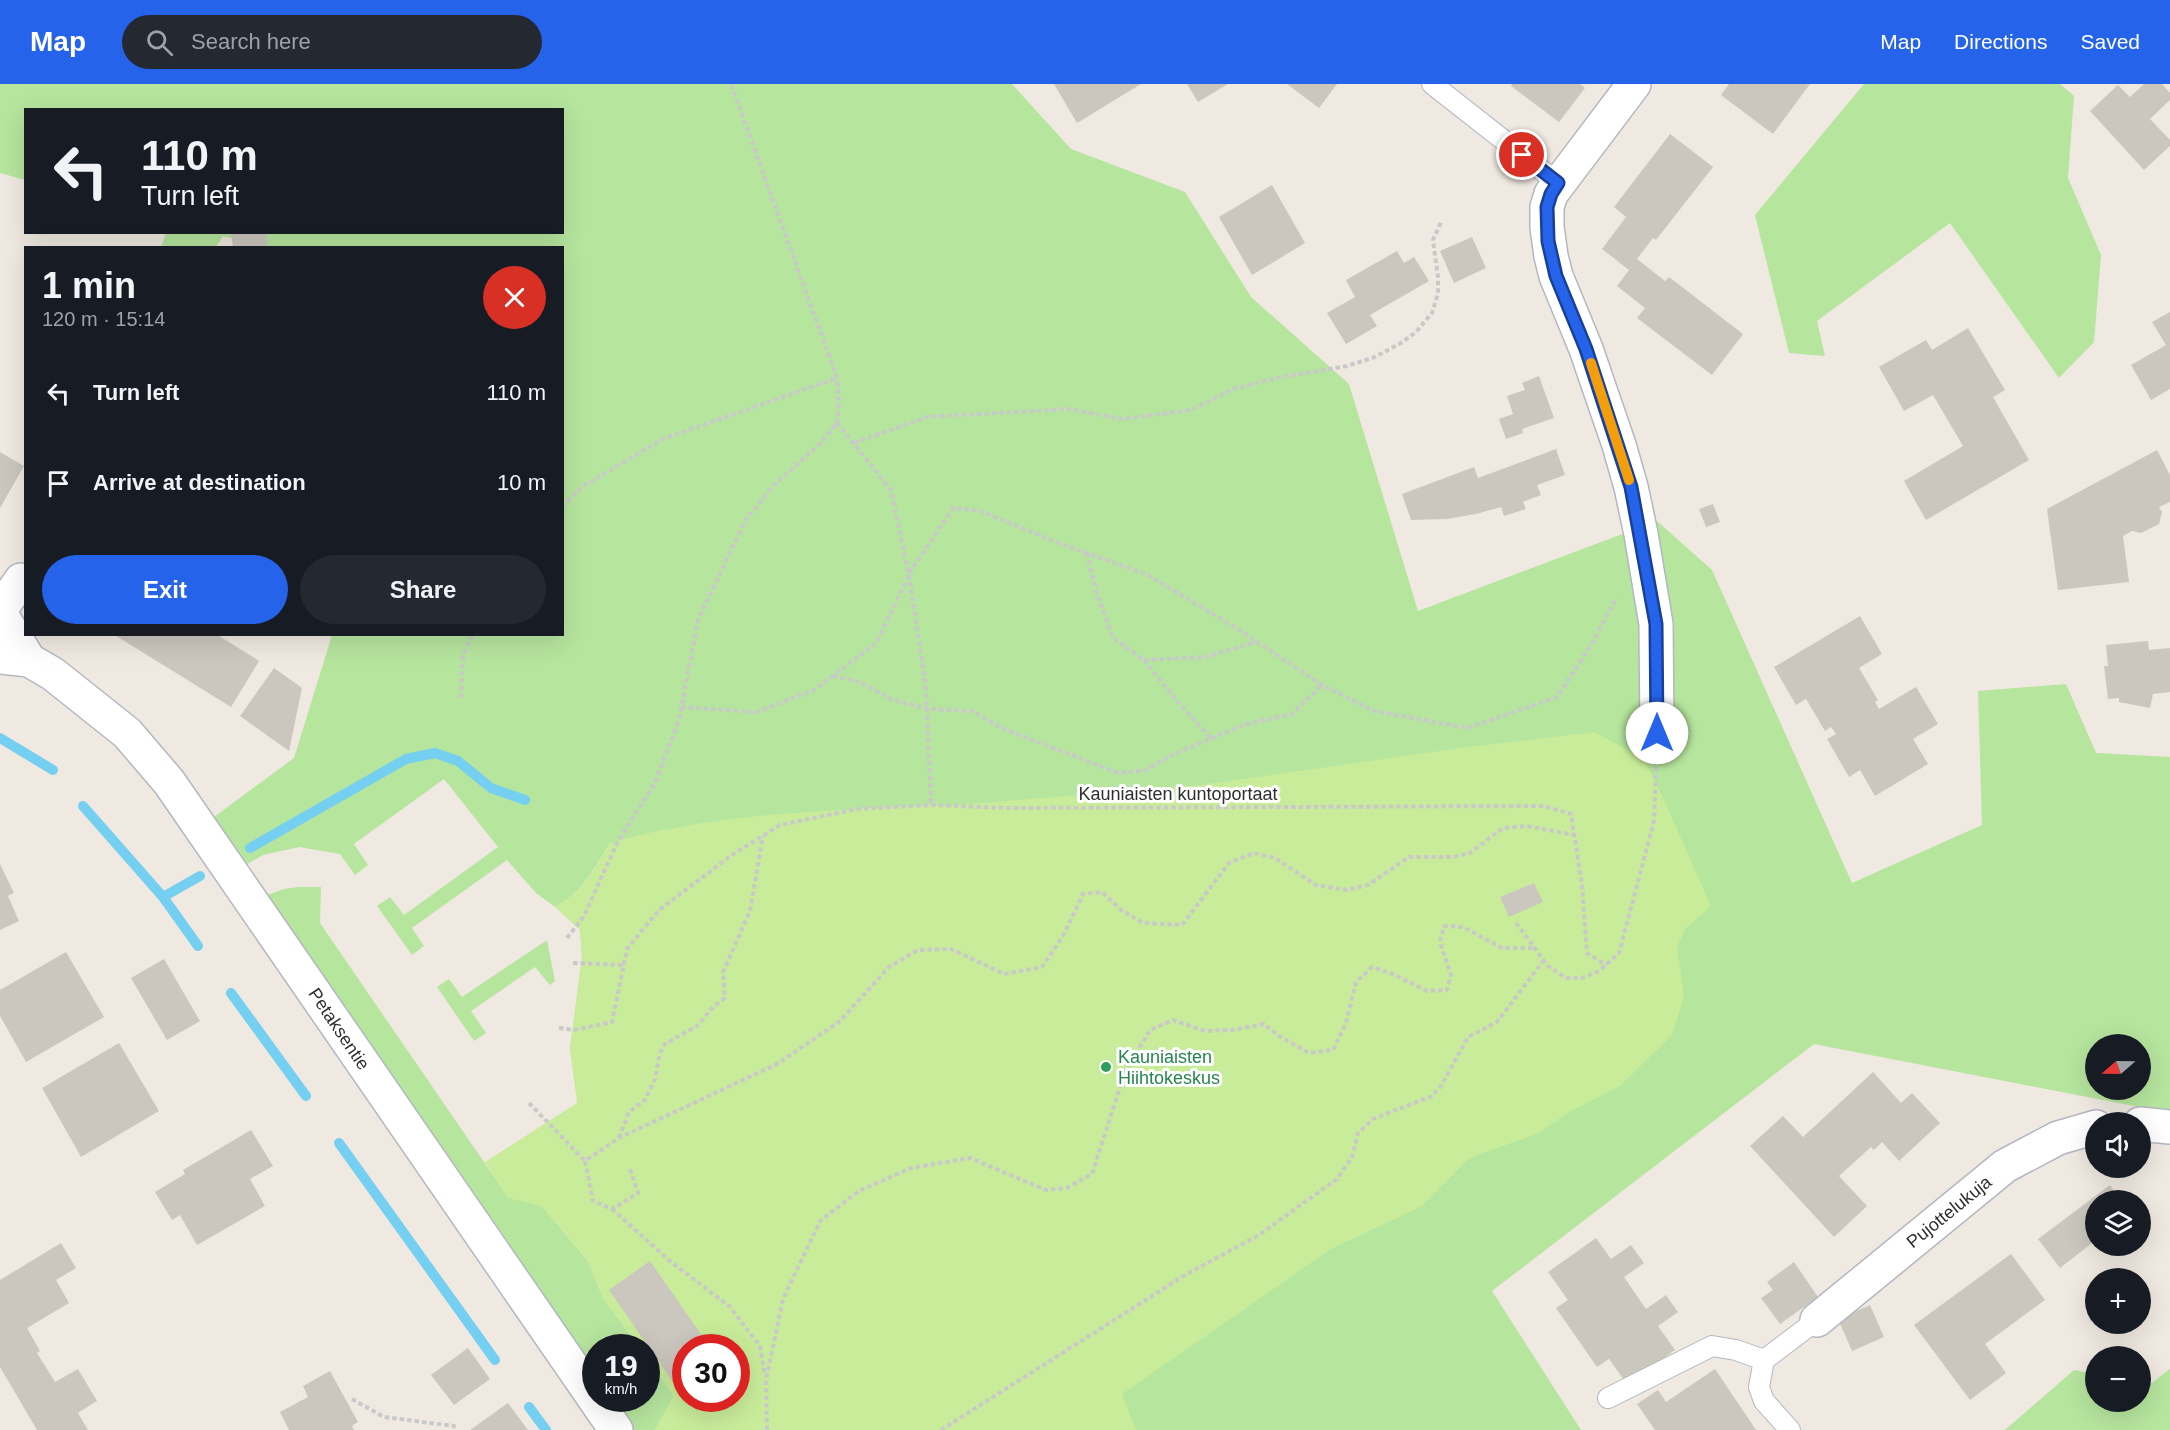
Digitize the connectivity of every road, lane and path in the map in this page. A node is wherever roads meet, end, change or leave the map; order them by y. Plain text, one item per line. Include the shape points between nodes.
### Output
1 (731, 84) edge
2 (1432, 84) edge
3 (1634, 84) edge
4 (1558, 183) junction
5 (1441, 222) dead end
6 (837, 378) junction
7 (837, 423) junction
8 (854, 443) junction
9 (564, 505) edge
10 (1087, 553) junction
11 (909, 576) junction
12 (1649, 577) junction
13 (21, 580) dead end
14 (0, 612) edge
15 (472, 636) edge
16 (1257, 642) junction
17 (14, 658) edge
18 (1144, 660) junction
19 (832, 676) junction
20 (1322, 685) junction
21 (460, 698) dead end
22 (681, 706) junction
23 (928, 709) junction
24 (1657, 733) joint
25 (1211, 738) junction
26 (931, 805) junction
27 (763, 835) junction
28 (1574, 835) junction
29 (1516, 922) dead end
30 (567, 938) dead end
31 (1535, 948) junction
32 (1544, 960) junction
33 (573, 963) dead end
34 (624, 965) junction
35 (1606, 965) junction
36 (559, 1028) dead end
37 (529, 1103) dead end
38 (2151, 1125) edge
39 (2170, 1127) edge
40 (2085, 1130) edge
41 (619, 1138) junction
42 (585, 1161) junction
43 (630, 1169) dead end
44 (612, 1209) junction
45 (1817, 1320) joint
46 (1764, 1360) junction
47 (766, 1380) junction
48 (1608, 1398) dead end
49 (352, 1399) dead end
50 (452, 1430) edge
51 (616, 1430) edge
52 (767, 1430) edge
53 (941, 1430) edge
54 (1790, 1430) edge

1 - 6 path
2 - 4 lane
3 - 4 street
4 - 12 street via 1547,207 1551,256 1625,466
5 - 8 path via 1433,240 1438,293 1432,313 1401,344 1375,357 1233,388 1191,410 1122,419 1069,409 927,417
6 - 7 path
6 - 9 path via 663,439 583,486
7 - 8 path
7 - 22 path via 746,519 698,620
8 - 11 path via 891,490
10 - 11 path via 980,511 953,508
10 - 16 path via 1148,575
10 - 18 path via 1113,638
11 - 19 path via 876,643
11 - 23 path
12 - 20 path via 1622,588 1557,697 1468,728 1374,711
12 - 24 street via 1656,624
13 - 14 street
14 - 17 street, Petaksentie
15 - 21 path via 463,655
16 - 18 path via 1206,657
16 - 20 path
17 - 51 street, Petaksentie via 53,674 127,733 169,782
18 - 25 path
19 - 22 path via 814,690 757,712
19 - 23 path via 860,682 892,699
20 - 25 path via 1292,714 1246,724
22 - 30 path via 655,783 617,843 585,916
23 - 25 path via 972,711 1002,728 1118,773 1146,770
23 - 26 path
24 - 35 path via 1654,821 1619,953
26 - 27 path, Kauniaisten kuntoportaat via 857,809 780,825
26 - 28 path, Kauniaisten kuntoportaat via 1544,806 1571,814
27 - 34 path, Kauniaisten kuntoportaat via 659,910 627,949
27 - 41 path via 750,911 723,972 725,998 697,1026 664,1044 645,1100 628,1112
28 - 35 path via 1587,953
28 - 41 path via 1527,826 1503,828 1470,853 1409,857 1368,885 1347,890 1316,885 1275,858 1254,853 1229,862 1182,925 1143,923 1102,892 1083,894 1063,936 1042,967 1004,974 951,949 918,950 889,967 839,1022 777,1064
29 - 31 path
31 - 32 path
31 - 47 path via 1502,948 1463,927 1444,926 1440,942 1450,975 1447,990 1427,991 1372,967 1356,982 1346,1023 1333,1050 1309,1053 1264,1024 1205,1031 1173,1020 1150,1030 1125,1072 1092,1174 1067,1188 1046,1190 970,1158 911,1168 859,1191 820,1221 783,1299
32 - 35 path via 1566,978 1582,978
32 - 53 path via 1497,1022 1468,1037 1442,1086 1432,1096 1373,1119 1358,1133 1352,1157 1337,1179 1259,1235 1185,1275
33 - 34 path
34 - 36 path, Kauniaisten kuntoportaat via 612,1022 574,1030
37 - 42 path
38 - 39 street
40 - 45 street, Pujottelukuja via 2058,1138 2005,1166
41 - 42 path
42 - 44 path via 593,1202
43 - 44 path via 638,1193
44 - 47 path via 671,1262 729,1306 759,1346
45 - 46 lane
46 - 48 lane via 1713,1346
46 - 54 lane via 1759,1387 1764,1401
47 - 52 path
49 - 50 path via 384,1416 454,1426

